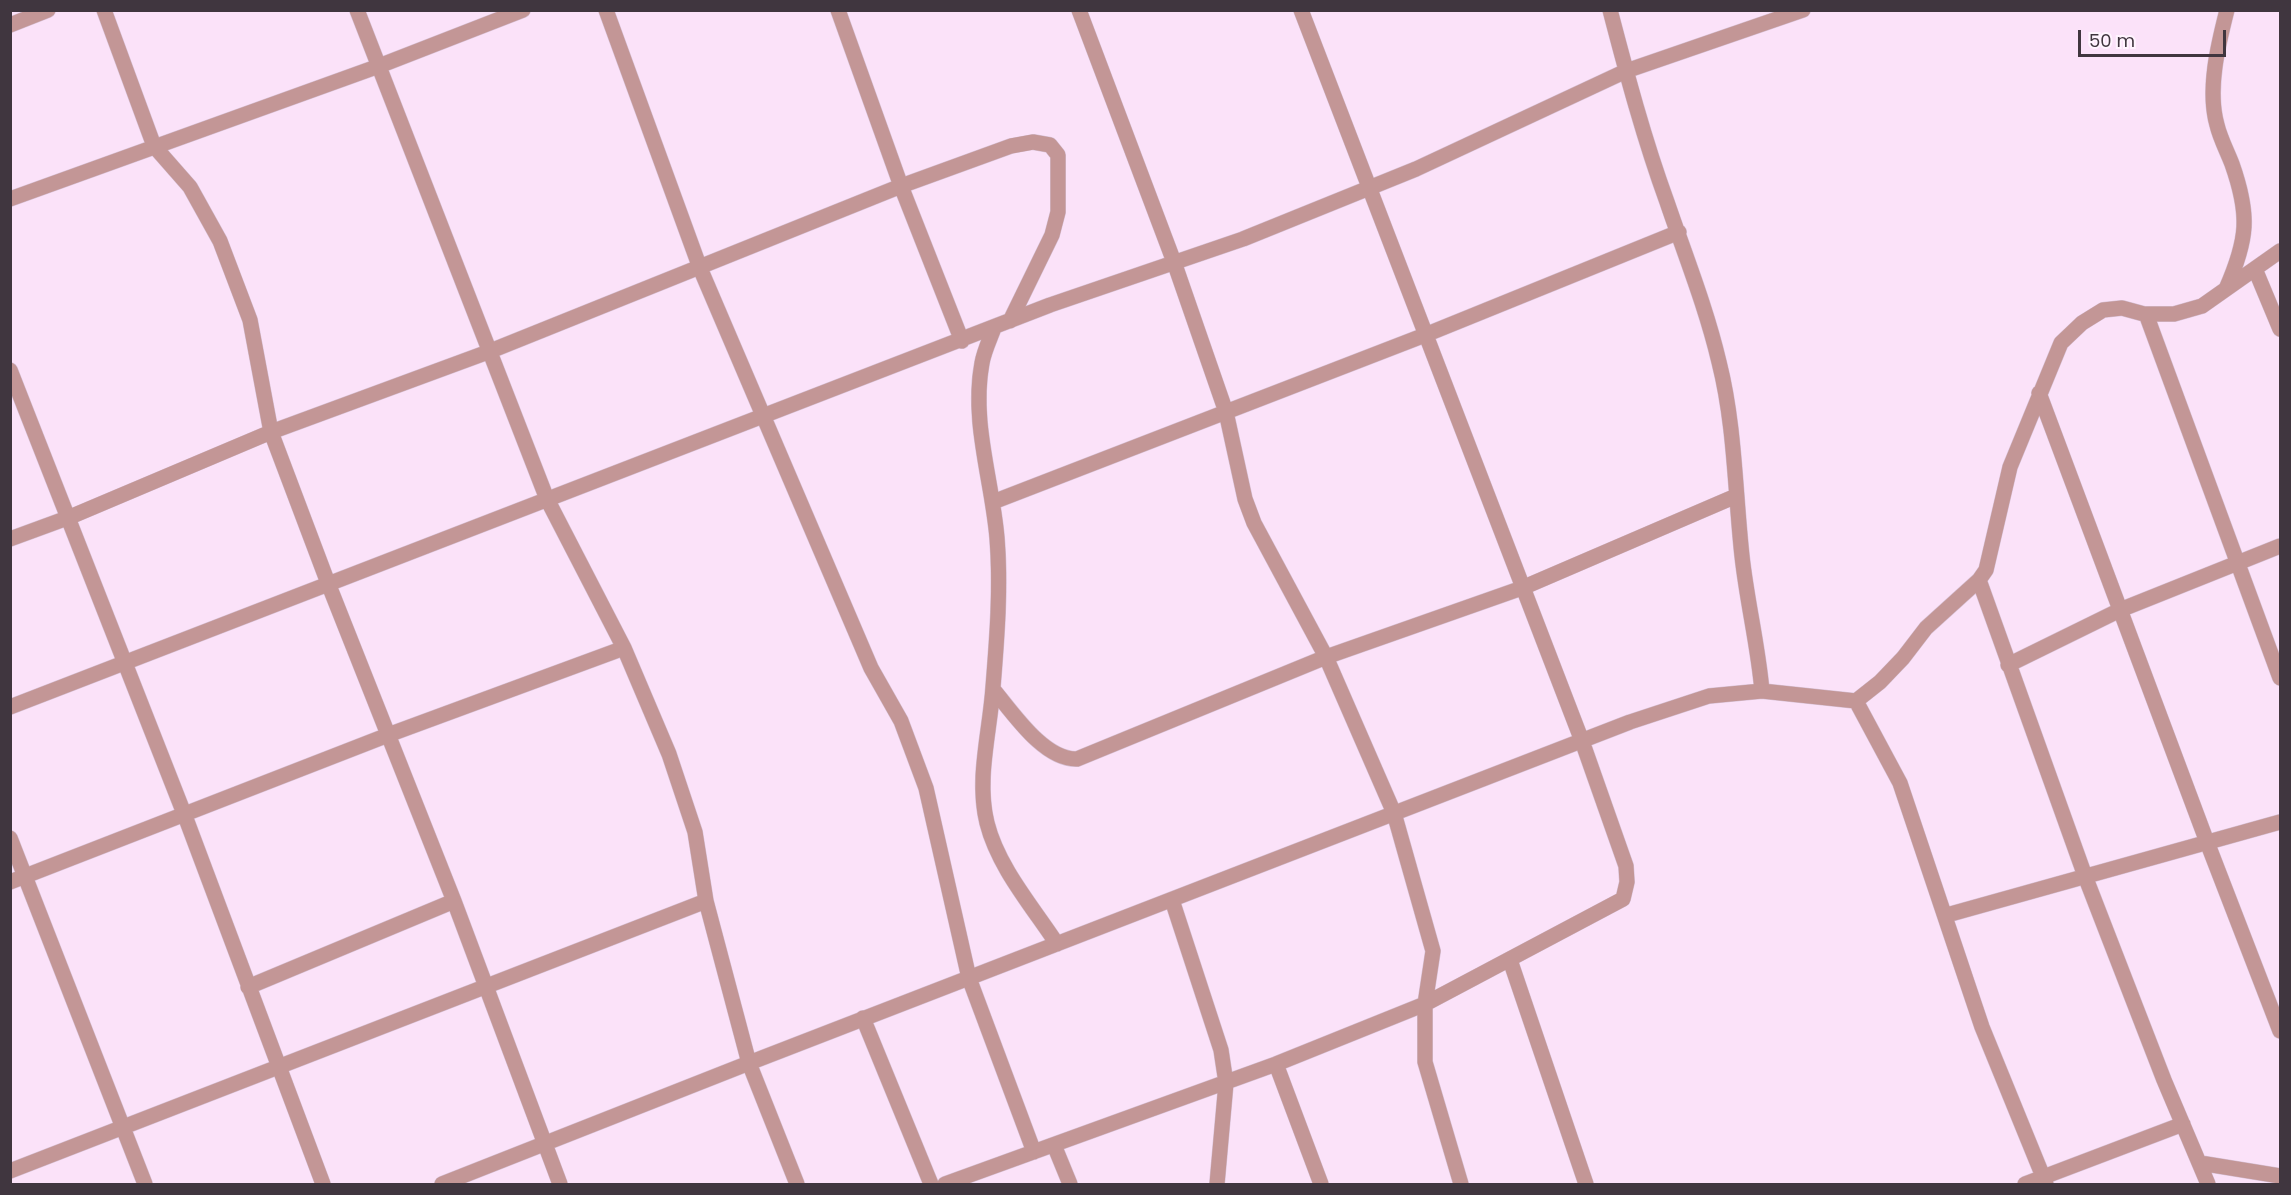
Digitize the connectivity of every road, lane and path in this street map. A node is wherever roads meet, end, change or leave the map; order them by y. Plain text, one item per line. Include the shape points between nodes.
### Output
1 (48, 10) edge
2 (104, 10) edge
3 (357, 10) edge
4 (523, 10) edge
5 (606, 10) edge
6 (838, 10) edge
7 (1079, 10) edge
8 (1301, 10) edge
9 (1610, 10) edge
10 (1803, 10) edge
11 (2227, 10) edge
12 (10, 26) edge
13 (379, 66) junction
14 (1626, 71) junction
15 (154, 146) junction
16 (901, 186) junction
17 (1368, 189) junction
18 (10, 199) edge
19 (1678, 231) junction
20 (2280, 251) edge
21 (1174, 262) junction
22 (700, 268) junction
23 (2255, 269) junction
24 (2226, 289) junction
25 (2146, 314) junction
26 (1010, 321) junction
27 (2279, 323) edge
28 (994, 328) junction
29 (1425, 334) junction
30 (962, 340) junction
31 (488, 352) junction
32 (10, 370) edge
33 (2039, 393) junction
34 (1226, 412) junction
35 (763, 416) junction
36 (271, 432) junction
37 (1736, 496) junction
38 (547, 499) junction
39 (993, 502) junction
40 (70, 517) junction
41 (10, 539) edge
42 (2280, 546) edge
43 (2237, 563) junction
44 (1979, 580) junction
45 (327, 583) junction
46 (1522, 588) junction
47 (2120, 610) junction
48 (624, 648) junction
49 (1326, 657) junction
50 (125, 661) junction
51 (2008, 665) junction
52 (2280, 678) edge
53 (993, 689) junction
54 (1761, 691) junction
55 (1856, 701) junction
56 (10, 707) edge
57 (388, 735) junction
58 (1582, 741) junction
59 (1394, 813) junction
60 (185, 816) junction
61 (2280, 822) edge
62 (10, 838) edge
63 (2207, 842) junction
64 (27, 876) junction
65 (2085, 876) junction
66 (10, 882) edge
67 (1172, 900) junction
68 (454, 901) junction
69 (706, 901) junction
70 (1947, 915) junction
71 (1057, 944) junction
72 (1510, 960) junction
73 (969, 978) junction
74 (487, 986) junction
75 (248, 987) junction
76 (1425, 1004) junction
77 (863, 1018) junction
78 (2280, 1030) edge
79 (749, 1063) junction
80 (1276, 1064) junction
81 (279, 1067) junction
82 (1226, 1083) junction
83 (2183, 1124) junction
84 (123, 1129) junction
85 (544, 1144) junction
86 (1054, 1145) junction
87 (1034, 1152) junction
88 (2200, 1163) junction
89 (10, 1171) edge
90 (2280, 1176) edge
91 (2045, 1181) edge
92 (145, 1185) edge
93 (323, 1185) edge
94 (442, 1185) edge
95 (560, 1185) edge
96 (797, 1185) edge
97 (932, 1185) edge
98 (945, 1185) edge
99 (1070, 1185) edge
100 (1217, 1185) edge
101 (1321, 1185) edge
102 (1461, 1185) edge
103 (1586, 1185) edge
104 (2025, 1185) edge
105 (2208, 1185) edge

1 - 12 street
2 - 15 street
3 - 13 street
4 - 13 street
5 - 22 street
6 - 16 street
7 - 21 street
8 - 17 street
9 - 14 street
10 - 14 street
11 - 24 street via 2217,57 2216,124 2241,191 2245,225 2241,255
13 - 15 street
13 - 31 street
14 - 17 street
14 - 19 street
15 - 18 street
15 - 36 street via 190,187 220,241 250,320
16 - 22 street
16 - 26 street via 1011,146 1033,142 1050,145 1058,154 1058,212 1052,235
16 - 30 street
17 - 21 street
17 - 29 street
19 - 29 street
19 - 37 street via 1720,364 1728,404
20 - 23 street
21 - 26 street
21 - 34 street
22 - 31 street
22 - 35 street
23 - 24 street
23 - 27 street
24 - 25 street via 2202,306 2174,314
25 - 33 street via 2122,308 2103,310 2082,322 2061,343
25 - 43 street
26 - 28 street
28 - 30 street
28 - 39 street via 982,360 978,390 979,423
29 - 34 street
29 - 46 street
30 - 35 street
31 - 36 street
31 - 38 street
32 - 40 street
33 - 44 street via 2010,467 1990,558
33 - 47 street
34 - 39 street
34 - 49 street via 1254,523
35 - 38 street
35 - 73 street via 871,668 901,721 926,788
36 - 40 street
36 - 45 street
37 - 46 street
37 - 54 street via 1742,563 1759,648
38 - 45 street
38 - 48 street
39 - 53 street via 998,614
40 - 41 street
40 - 50 street
42 - 43 street
43 - 47 street
43 - 52 street
44 - 51 street
44 - 55 street
45 - 50 street
45 - 57 street
46 - 49 street
46 - 58 street
47 - 51 street
47 - 63 street
48 - 57 street
48 - 69 street via 669,754 695,832
49 - 53 street via 1077,759 1065,759 1053,752 1029,732
49 - 59 street
50 - 56 street
50 - 60 street
51 - 65 street
53 - 71 street via 982,776 986,821 996,849
54 - 55 street
54 - 58 street via 1710,696
55 - 70 street via 1900,783
57 - 60 street
57 - 68 street
58 - 59 street
58 - 72 street via 1626,866 1623,899
59 - 67 street
59 - 76 street via 1433,951
60 - 64 street
60 - 75 street
61 - 63 street
62 - 64 street
63 - 65 street
63 - 78 street
64 - 66 street
64 - 84 street
65 - 70 street
65 - 83 street
67 - 71 street
67 - 82 street via 1221,1050
68 - 74 street
68 - 75 street
69 - 74 street
69 - 79 street
70 - 91 street via 1982,1027
71 - 73 street
72 - 76 street
72 - 103 street
73 - 77 street
73 - 87 street
74 - 81 street
74 - 85 street
75 - 81 street
76 - 80 street
76 - 102 street via 1425,1062
77 - 79 street
77 - 97 street
79 - 85 street
79 - 96 street
80 - 82 street
80 - 101 street
81 - 84 street
81 - 93 street
82 - 86 street
82 - 100 street
83 - 88 street
83 - 91 street
84 - 89 street
84 - 92 street
85 - 94 street
85 - 95 street
86 - 87 street
86 - 99 street
87 - 98 street
88 - 90 street
88 - 105 street
91 - 104 street

